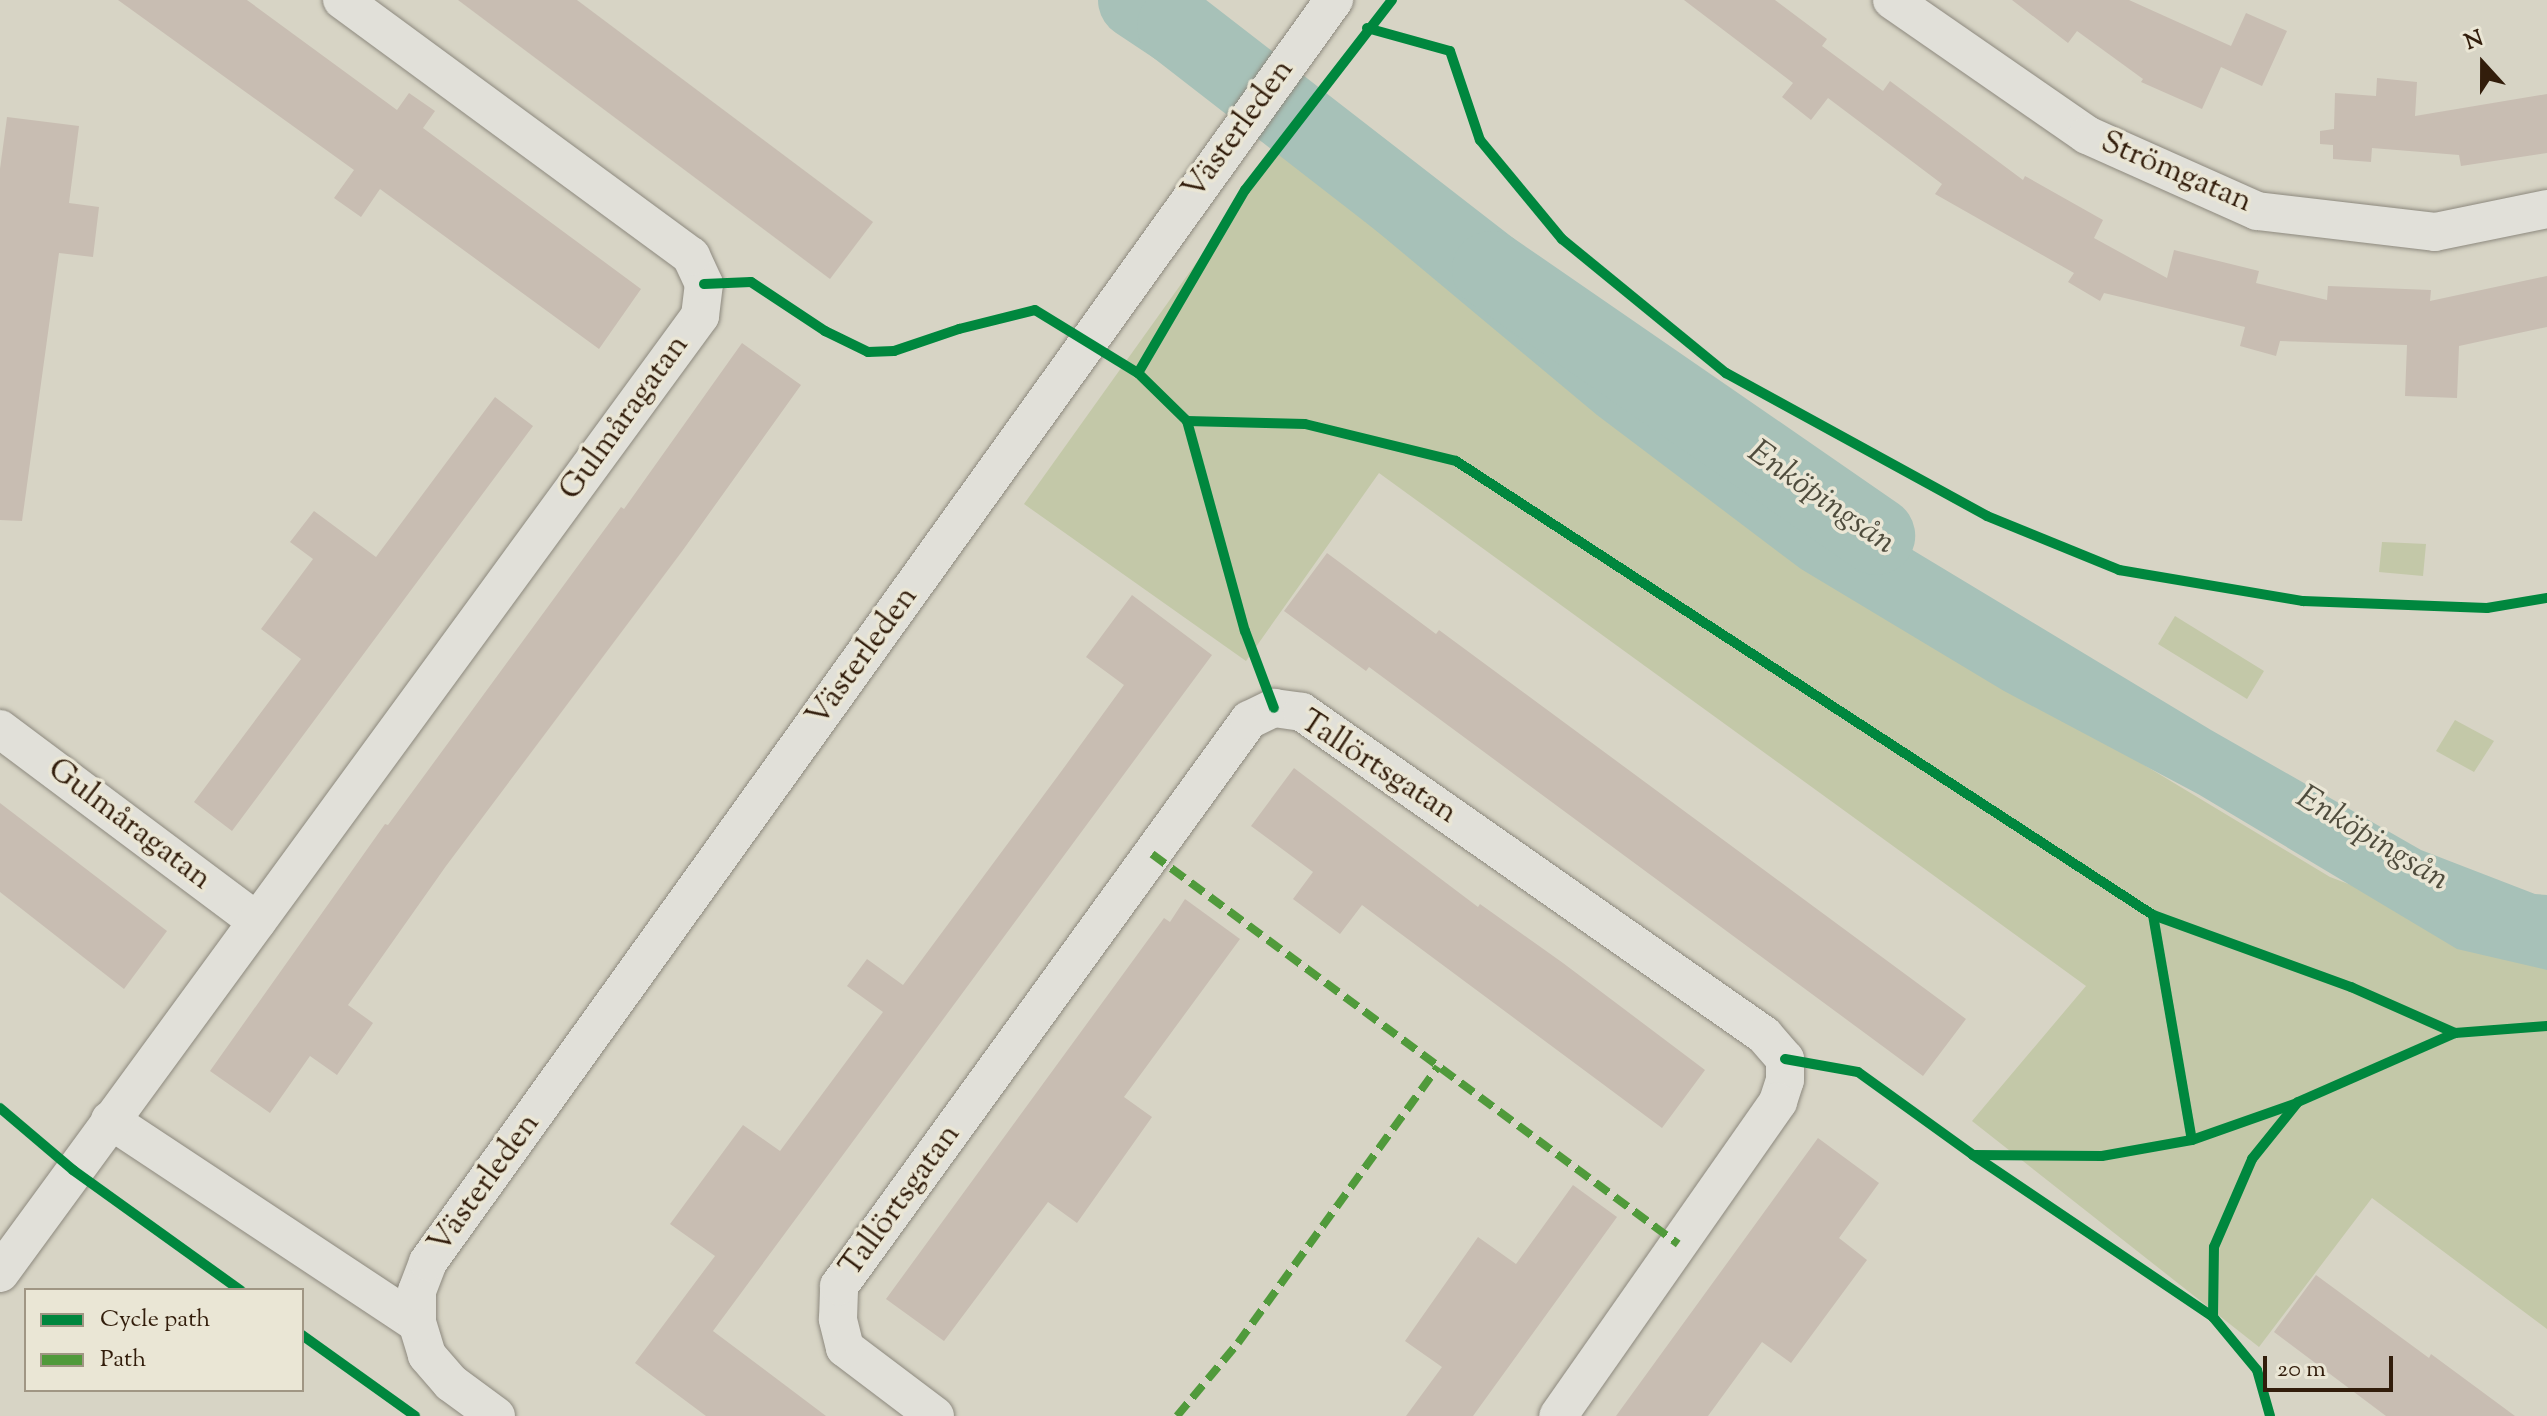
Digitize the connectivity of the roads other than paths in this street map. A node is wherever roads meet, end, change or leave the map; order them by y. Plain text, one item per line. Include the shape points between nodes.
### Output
1 (342, 0) edge
2 (1892, 0) edge
3 (1329, 6) edge
4 (2547, 209) edge
5 (0, 729) edge
6 (257, 921) junction
7 (110, 1120) junction
8 (0, 1273) edge
9 (417, 1323) junction
10 (496, 1416) edge
11 (935, 1416) edge
12 (1558, 1416) edge

1 - 6 street, Gulmåragatan via 691,256 704,284 700,316
2 - 4 street, Strömgatan via 2087,135 2257,211 2435,232
3 - 9 street, Västerleden via 428,1262 417,1291
5 - 6 street, Gulmåragatan
6 - 7 street, Gulmåragatan
7 - 8 street, Gulmåragatan
7 - 9 street
9 - 10 street via 427,1355 451,1383
11 - 12 street, Tallörtsgatan via 845,1348 838,1319 839,1286 1249,720 1274,708 1302,712 1764,1035 1785,1059 1778,1102

